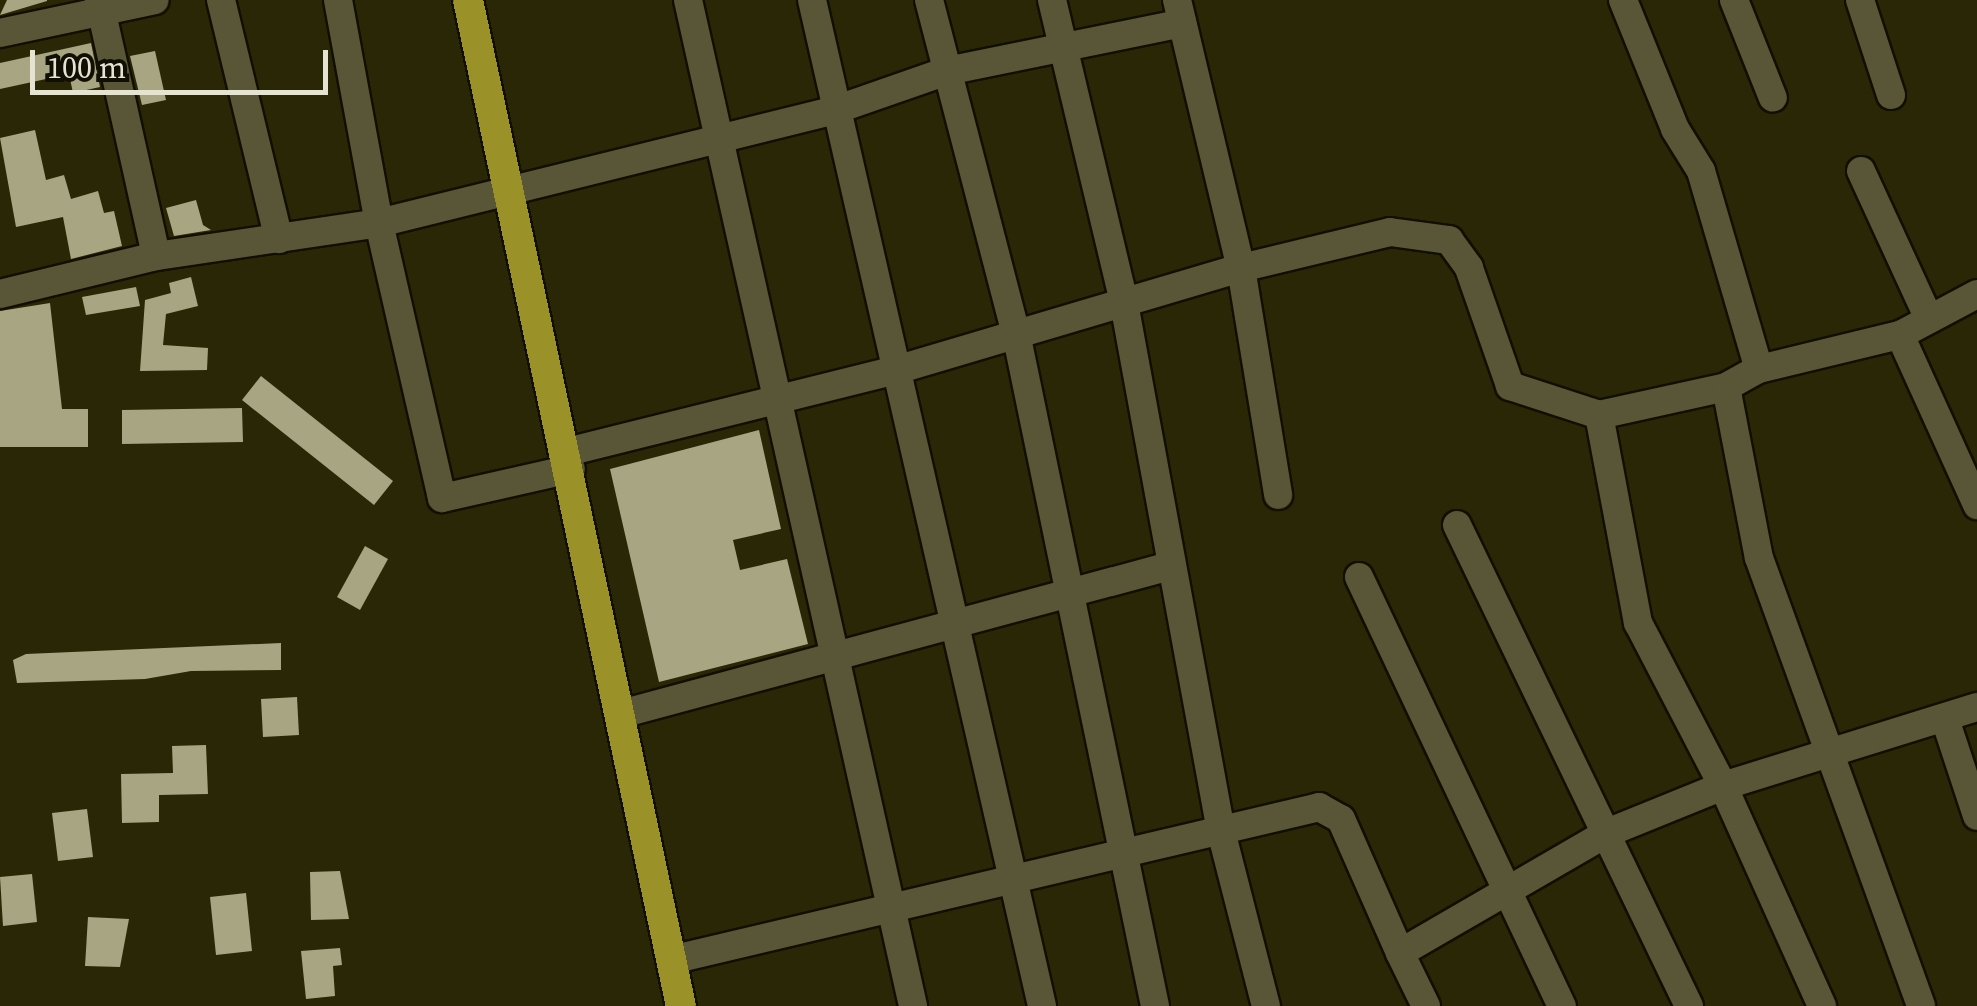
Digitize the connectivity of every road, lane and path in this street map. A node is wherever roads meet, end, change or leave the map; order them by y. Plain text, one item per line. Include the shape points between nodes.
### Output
1 (154, 0) edge
2 (221, 0) edge
3 (338, 0) edge
4 (468, 0) edge
5 (688, 0) edge
6 (812, 0) edge
7 (928, 0) edge
8 (1052, 0) edge
9 (1623, 0) edge
10 (1734, 0) edge
11 (1860, 0) edge
12 (100, 6) edge
13 (1180, 12) edge
14 (0, 33) edge
15 (1064, 47) junction
16 (947, 71) junction
17 (1891, 94) dead end
18 (1773, 98) dead end
19 (836, 110) junction
20 (722, 141) junction
21 (1862, 172) dead end
22 (511, 189) junction
23 (379, 222) junction
24 (279, 238) junction
25 (156, 256) junction
26 (1242, 268) junction
27 (0, 294) edge
28 (1977, 294) edge
29 (1124, 303) junction
30 (1930, 320) junction
31 (1016, 333) junction
32 (1900, 335) junction
33 (1759, 369) junction
34 (896, 370) junction
35 (1726, 387) junction
36 (780, 400) junction
37 (1598, 415) junction
38 (569, 460) junction
39 (1278, 495) dead end
40 (1977, 505) edge
41 (1457, 525) dead end
42 (1170, 566) junction
43 (1359, 577) dead end
44 (1067, 592) junction
45 (953, 622) junction
46 (837, 660) junction
47 (1977, 707) edge
48 (620, 714) junction
49 (1945, 719) junction
50 (1832, 754) junction
51 (1723, 786) junction
52 (1977, 816) edge
53 (1221, 831) junction
54 (1607, 833) junction
55 (1123, 850) junction
56 (1016, 875) junction
57 (1507, 889) junction
58 (894, 904) junction
59 (1400, 953) junction
60 (672, 960) junction
61 (681, 1006) edge
62 (913, 1006) edge
63 (1042, 1006) edge
64 (1155, 1006) edge
65 (1266, 1006) edge
66 (1426, 1006) edge
67 (1562, 1006) edge
68 (1690, 1006) edge
69 (1822, 1006) edge
70 (1922, 1006) edge

1 - 12 street
2 - 24 street
3 - 23 street
4 - 22 main road
5 - 20 street
6 - 19 street
7 - 16 street
8 - 15 street
9 - 33 street via 1675,129 1702,171
10 - 18 street
11 - 17 street
12 - 14 street
12 - 25 street
13 - 15 street
13 - 26 street
15 - 16 street
15 - 29 street
16 - 19 street
16 - 31 street
19 - 20 street
19 - 34 street
20 - 22 street
20 - 36 street
21 - 30 street
22 - 23 street
22 - 38 main road
23 - 24 street
23 - 38 street via 442,498
24 - 25 street
25 - 27 street
26 - 29 street
26 - 37 street via 1390,232 1449,240 1470,268 1510,386
26 - 39 street
28 - 30 street
29 - 31 street
29 - 42 street
30 - 32 street
31 - 34 street
31 - 44 street
32 - 33 street
32 - 40 street
33 - 35 street
34 - 36 street
34 - 45 street
35 - 37 street
35 - 50 street via 1759,558
36 - 38 street
36 - 46 street
37 - 51 street via 1638,623
38 - 48 main road
41 - 54 street
42 - 44 street
42 - 53 street
43 - 57 street
44 - 45 street
44 - 55 street
45 - 46 street
45 - 56 street
46 - 48 street
46 - 58 street
47 - 49 street
48 - 60 main road
49 - 50 street
49 - 52 street
50 - 51 street
50 - 70 street
51 - 54 street
51 - 69 street
53 - 55 street
53 - 59 street via 1332,810
53 - 65 street
54 - 57 street
54 - 68 street
55 - 56 street
55 - 64 street
56 - 58 street
56 - 63 street
57 - 59 street
57 - 67 street
58 - 60 street
58 - 62 street
59 - 66 street
60 - 61 main road

